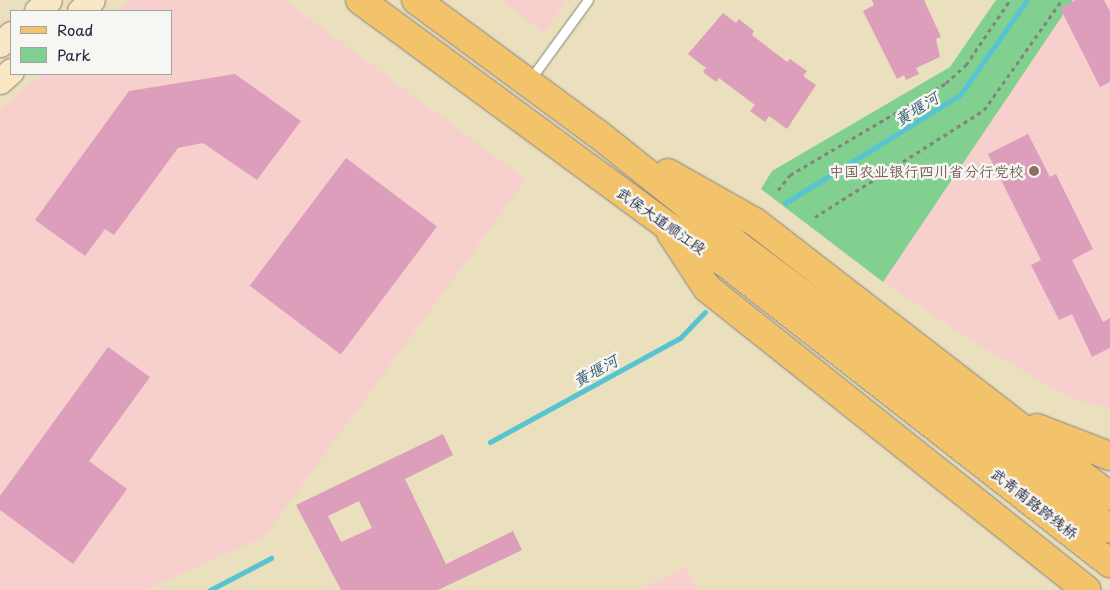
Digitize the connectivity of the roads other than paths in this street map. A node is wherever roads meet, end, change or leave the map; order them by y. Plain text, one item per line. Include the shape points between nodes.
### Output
1 (49, 0) edge
2 (92, 0) edge
3 (360, 0) edge
4 (416, 0) edge
5 (588, 0) edge
6 (38, 10) edge
7 (81, 10) edge
8 (10, 35) edge
9 (0, 44) edge
10 (10, 72) edge
11 (0, 81) edge
12 (528, 83) junction
13 (598, 134) junction
14 (666, 225) junction
15 (1012, 419) junction
16 (968, 433) junction
17 (1110, 456) edge
18 (1110, 496) edge
19 (1110, 529) edge
20 (1110, 563) edge
21 (1088, 590) edge

1 - 6 street
2 - 7 street
3 - 14 main road, 武侯大道顺江段
4 - 12 main road, 武侯大道顺江段
5 - 12 lane
8 - 9 street
10 - 11 street
12 - 13 main road, 武侯大道顺江段
13 - 15 main road via 755,222
13 - 16 main road, 武侯大道顺江段
14 - 16 main road, 武侯大道顺江段
14 - 21 main road via 707,288
15 - 17 main road
15 - 18 main road
16 - 19 main road, 武青南路跨线桥
16 - 20 main road, 武青南路跨线桥

